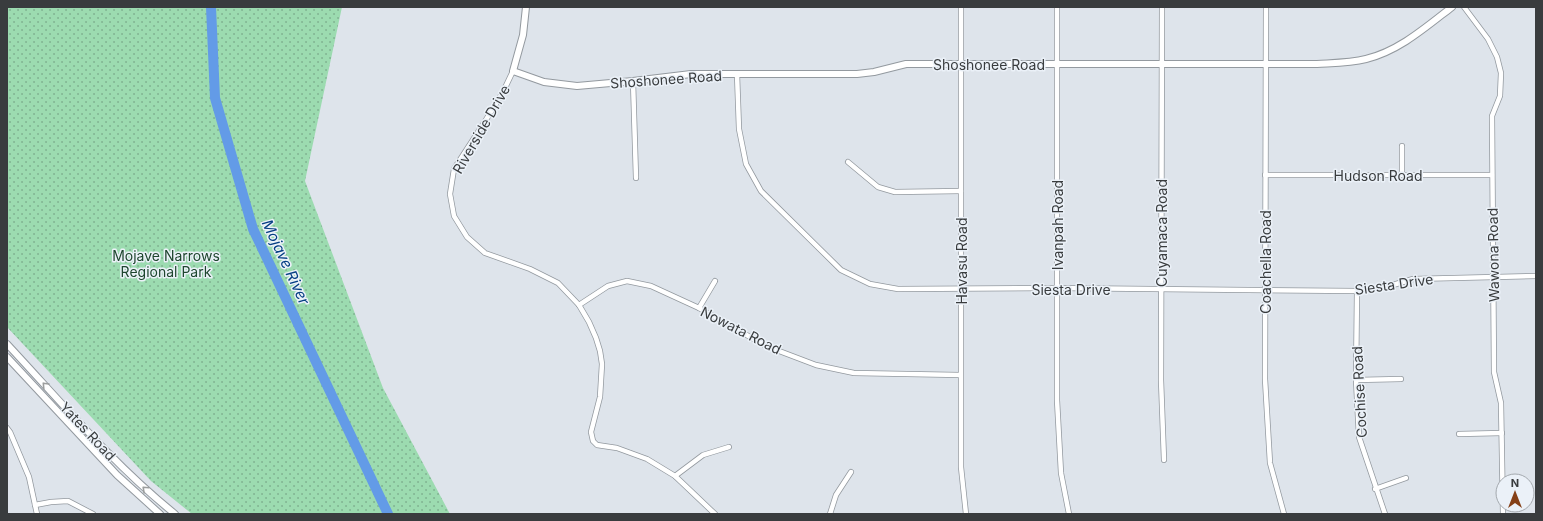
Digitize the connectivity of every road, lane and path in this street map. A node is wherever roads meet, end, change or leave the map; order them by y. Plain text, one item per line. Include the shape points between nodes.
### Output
1 (526, 7) edge
2 (961, 7) edge
3 (1057, 7) edge
4 (1162, 7) edge
5 (1266, 7) edge
6 (1452, 7) edge
7 (1464, 7) edge
8 (961, 63) junction
9 (1056, 63) junction
10 (1161, 63) junction
11 (1265, 64) junction
12 (513, 71) junction
13 (737, 74) junction
14 (633, 81) junction
15 (1402, 146) dead end
16 (848, 162) dead end
17 (1265, 175) junction
18 (1402, 175) junction
19 (1492, 175) junction
20 (636, 178) dead end
21 (961, 191) junction
22 (1493, 276) junction
23 (1536, 276) edge
24 (716, 281) dead end
25 (1057, 288) junction
26 (1266, 289) junction
27 (961, 290) junction
28 (1162, 290) junction
29 (1356, 291) junction
30 (580, 305) junction
31 (699, 308) junction
32 (7, 344) edge
33 (7, 357) edge
34 (960, 375) junction
35 (1401, 379) dead end
36 (1356, 380) junction
37 (7, 428) edge
38 (1502, 433) junction
39 (1459, 434) dead end
40 (729, 448) dead end
41 (1164, 460) dead end
42 (851, 472) dead end
43 (675, 476) junction
44 (1406, 478) dead end
45 (1375, 489) junction
46 (35, 505) junction
47 (37, 514) edge
48 (92, 514) edge
49 (160, 514) edge
50 (175, 514) edge
51 (715, 514) edge
52 (830, 514) edge
53 (966, 514) edge
54 (1069, 514) edge
55 (1284, 514) edge
56 (1385, 514) edge
57 (1503, 514) edge

1 - 12 street, Riverside Drive via 523,35
2 - 8 street, Havasu Road
3 - 9 street, Ivanpah Road
4 - 10 street, Cuyamaca Road
5 - 11 street, Coachella Road
6 - 11 street, Shoshonee Road via 1425,29 1390,50 1365,59 1317,64
7 - 19 street, Wawona Road via 1488,39 1501,73 1500,96 1492,116
8 - 9 street, Shoshonee Road
8 - 13 street, Shoshonee Road via 906,64 857,74
8 - 21 street, Havasu Road
9 - 10 street, Shoshonee Road
9 - 25 street, Ivanpah Road
10 - 11 street, Shoshonee Road
10 - 28 street, Cuyamaca Road
11 - 17 street, Coachella Road
12 - 14 street, Shoshonee Road via 544,82 577,86
12 - 30 street, Riverside Drive via 503,92 454,169 450,194 454,216 467,238 485,253 530,269 558,283
13 - 14 street, Shoshonee Road via 691,74
13 - 27 street, Siesta Drive via 739,128 746,164 762,191 816,247 841,270 870,284 898,289
14 - 20 street
15 - 18 street
16 - 21 street via 878,187 895,192
17 - 18 street, Hudson Road
17 - 26 street, Coachella Road
18 - 19 street, Hudson Road
19 - 22 street, Wawona Road
21 - 27 street, Havasu Road
22 - 23 street, Siesta Drive
22 - 29 street, Siesta Drive via 1413,279 1386,287
22 - 38 street, Wawona Road via 1494,372 1501,403
24 - 31 street
25 - 27 street, Siesta Drive
25 - 28 street, Siesta Drive
25 - 54 street, Ivanpah Road via 1060,473
26 - 28 street, Siesta Drive
26 - 29 street, Siesta Drive
26 - 55 street, Coachella Road via 1265,379 1270,463
27 - 34 street, Havasu Road
28 - 41 street, Cuyamaca Road via 1161,380
29 - 36 street, Cochise Road
30 - 31 street, Nowata Road via 608,286 627,281 651,286
30 - 43 street, Riverside Drive via 596,338 602,364 600,398 591,432 592,441 647,459
31 - 34 street, Nowata Road via 766,346 816,365 854,373
50 -> 32 street, Yates Road via 124,470
33 - 49 street, Yates Road via 117,475
34 - 53 street, Havasu Road via 960,467
35 - 36 street
36 - 45 street, Cochise Road via 1360,437
37 - 46 street via 29,478
38 - 39 street
38 - 57 street, Wawona Road
40 - 43 street via 703,455
42 - 52 street via 836,495
43 - 51 street
44 - 45 street
45 - 56 street, Cochise Road
46 - 47 street
46 - 48 street via 68,502

